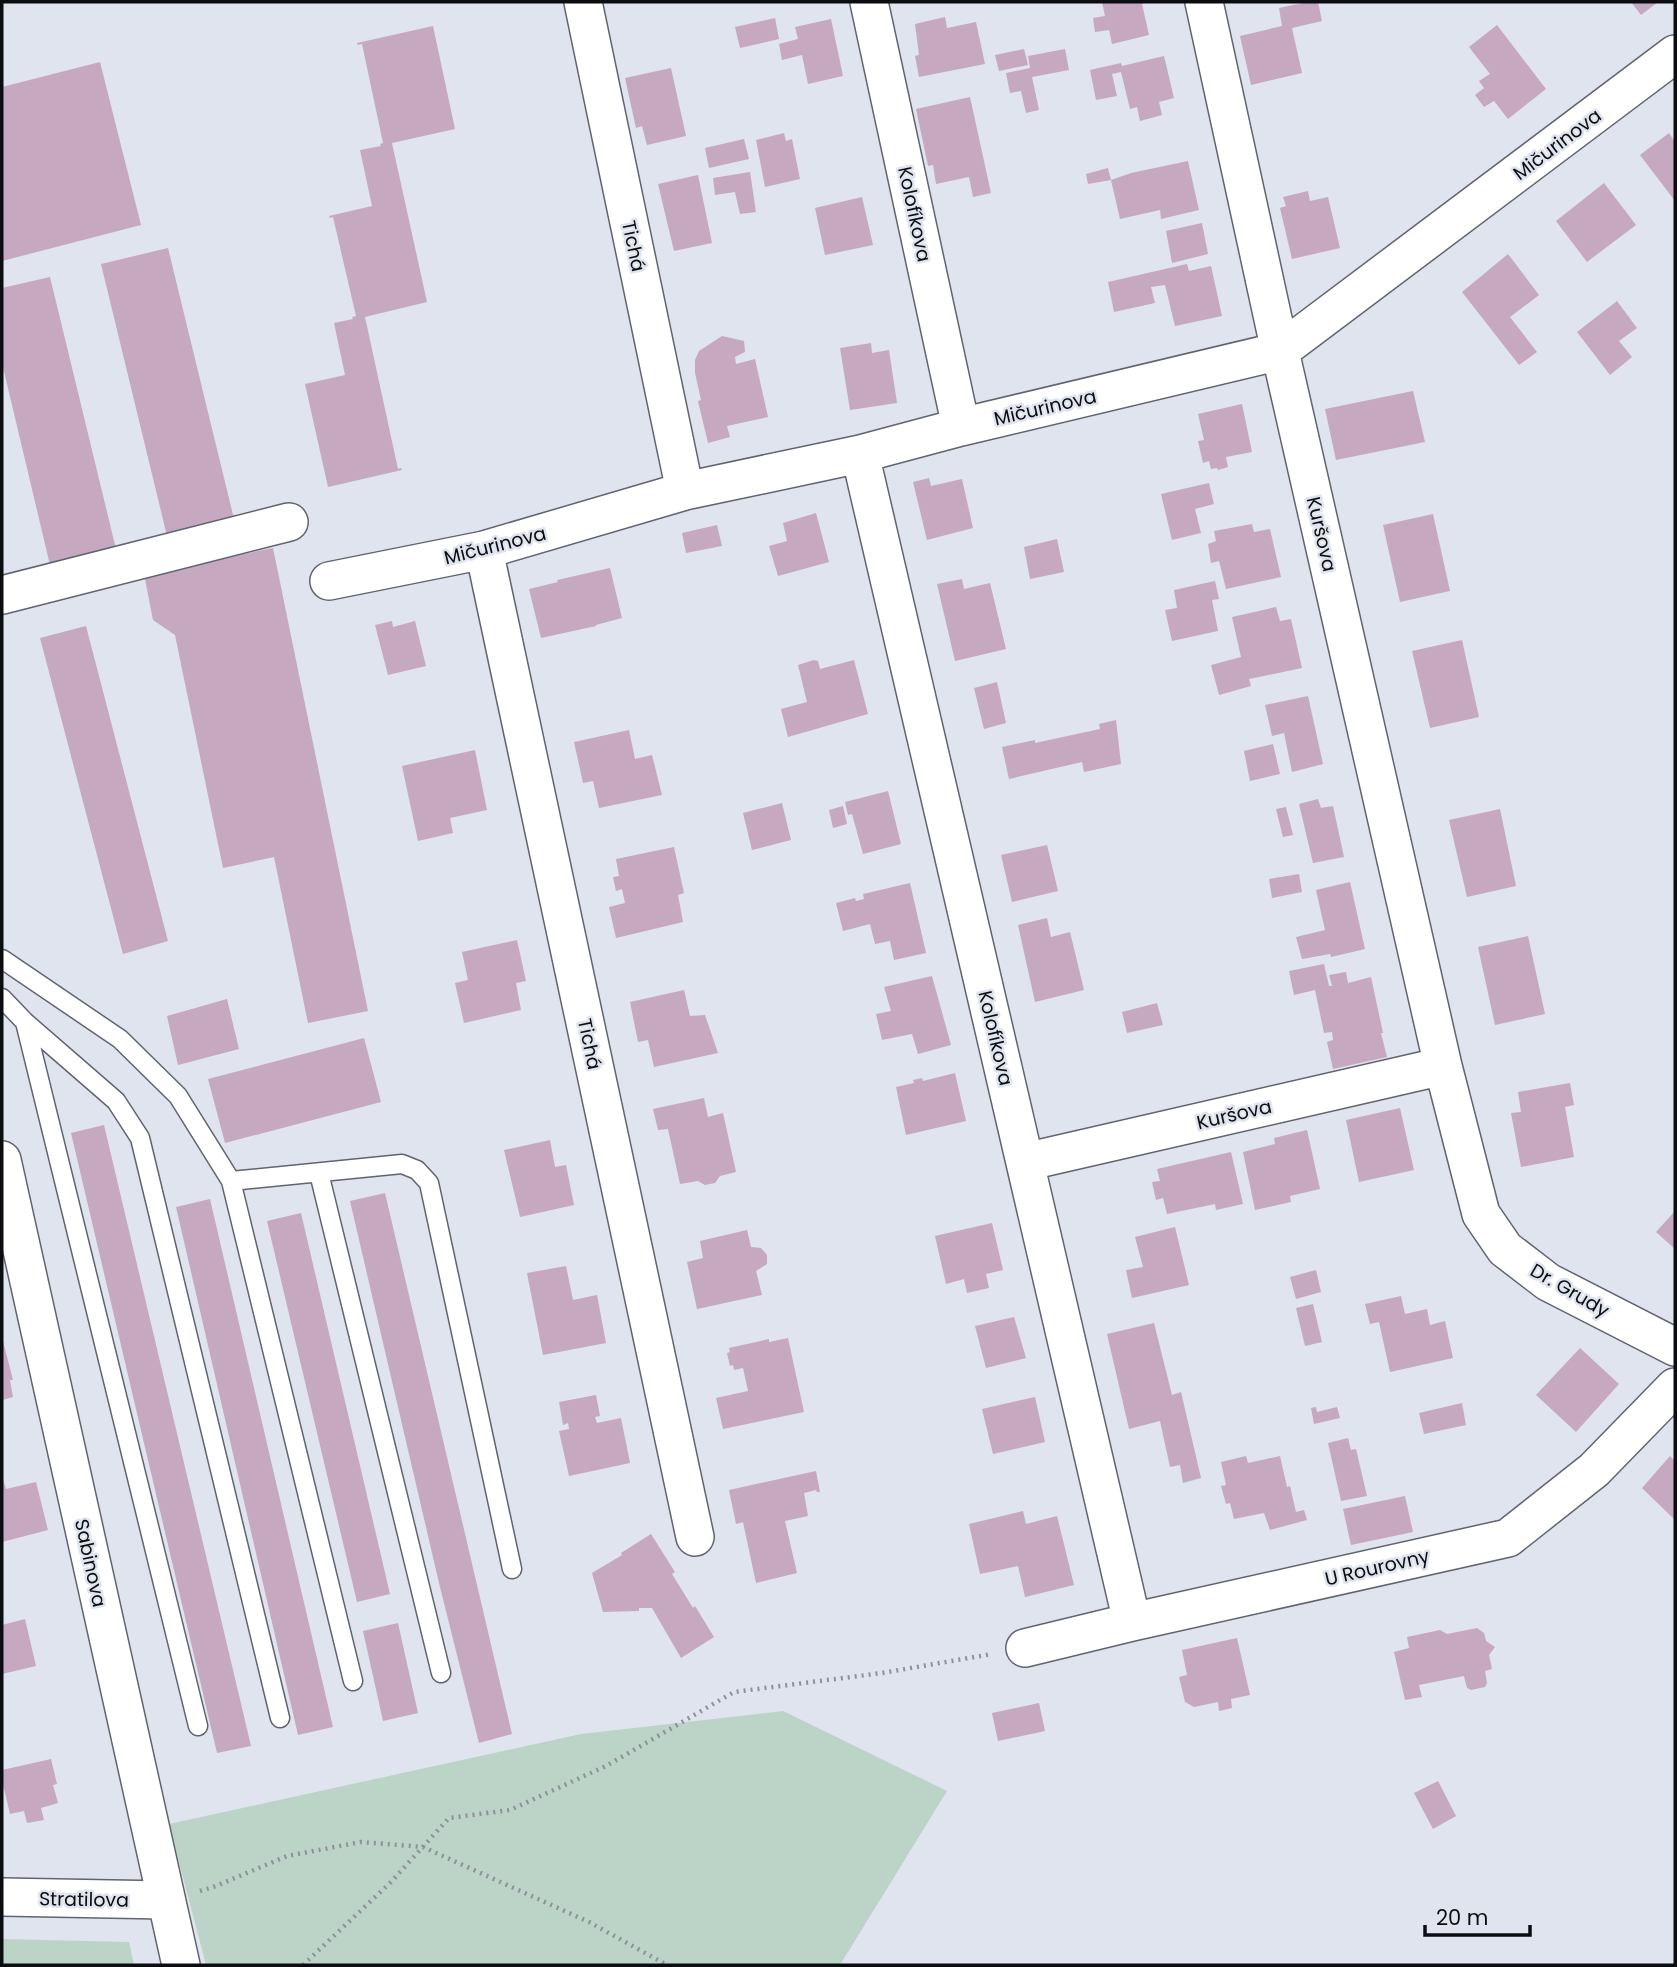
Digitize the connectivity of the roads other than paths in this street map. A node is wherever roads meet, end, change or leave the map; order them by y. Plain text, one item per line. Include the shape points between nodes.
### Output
1 (583, 2) edge
2 (869, 2) edge
3 (1204, 2) edge
4 (1675, 54) edge
5 (1280, 351) junction
6 (961, 427) junction
7 (860, 454) junction
8 (685, 491) junction
9 (289, 522) dead end
10 (484, 550) junction
11 (329, 581) dead end
12 (2, 595) edge
13 (2, 959) edge
14 (2, 998) edge
15 (25, 1022) junction
16 (1443, 1066) junction
17 (2, 1160) edge
18 (1025, 1162) junction
19 (319, 1173) junction
20 (231, 1181) junction
21 (1481, 1214) joint
22 (1675, 1347) edge
23 (1675, 1387) edge
24 (695, 1537) dead end
25 (512, 1569) dead end
26 (1132, 1622) junction
27 (1025, 1648) road end
28 (441, 1673) dead end
29 (353, 1681) dead end
30 (281, 1718) dead end
31 (198, 1726) dead end
32 (2, 1897) edge
33 (166, 1900) junction
34 (181, 1965) edge

1 - 8 street, Tichá
2 - 6 street, Kolofíkova
3 - 5 street, Kuršova
4 - 5 street, Mičurinova
5 - 6 street, Mičurinova
5 - 16 street, Kuršova
6 - 7 street, Mičurinova
7 - 8 street, Mičurinova
7 - 18 street, Kolofíkova
8 - 10 street, Mičurinova
9 - 12 street
10 - 11 street, Mičurinova
10 - 24 street, Tichá
13 - 20 lane via 120,1039 178,1096
14 - 15 lane
15 - 30 lane via 117,1101 140,1138
15 - 31 lane
16 - 18 street, Kuršova
16 - 21 street, Kuršova
17 - 33 street, Sabinova
18 - 26 street, Kolofíkova
19 - 20 lane
19 - 25 lane via 402,1164 417,1170 429,1183
19 - 28 lane
20 - 29 lane
21 - 22 street, Dr. Grudy via 1505,1249 1548,1282
23 - 26 street, U Rourovny via 1594,1470 1508,1538
26 - 27 street, U Rourovny
32 - 33 street, Stratilova
33 - 34 street, Sabinova

